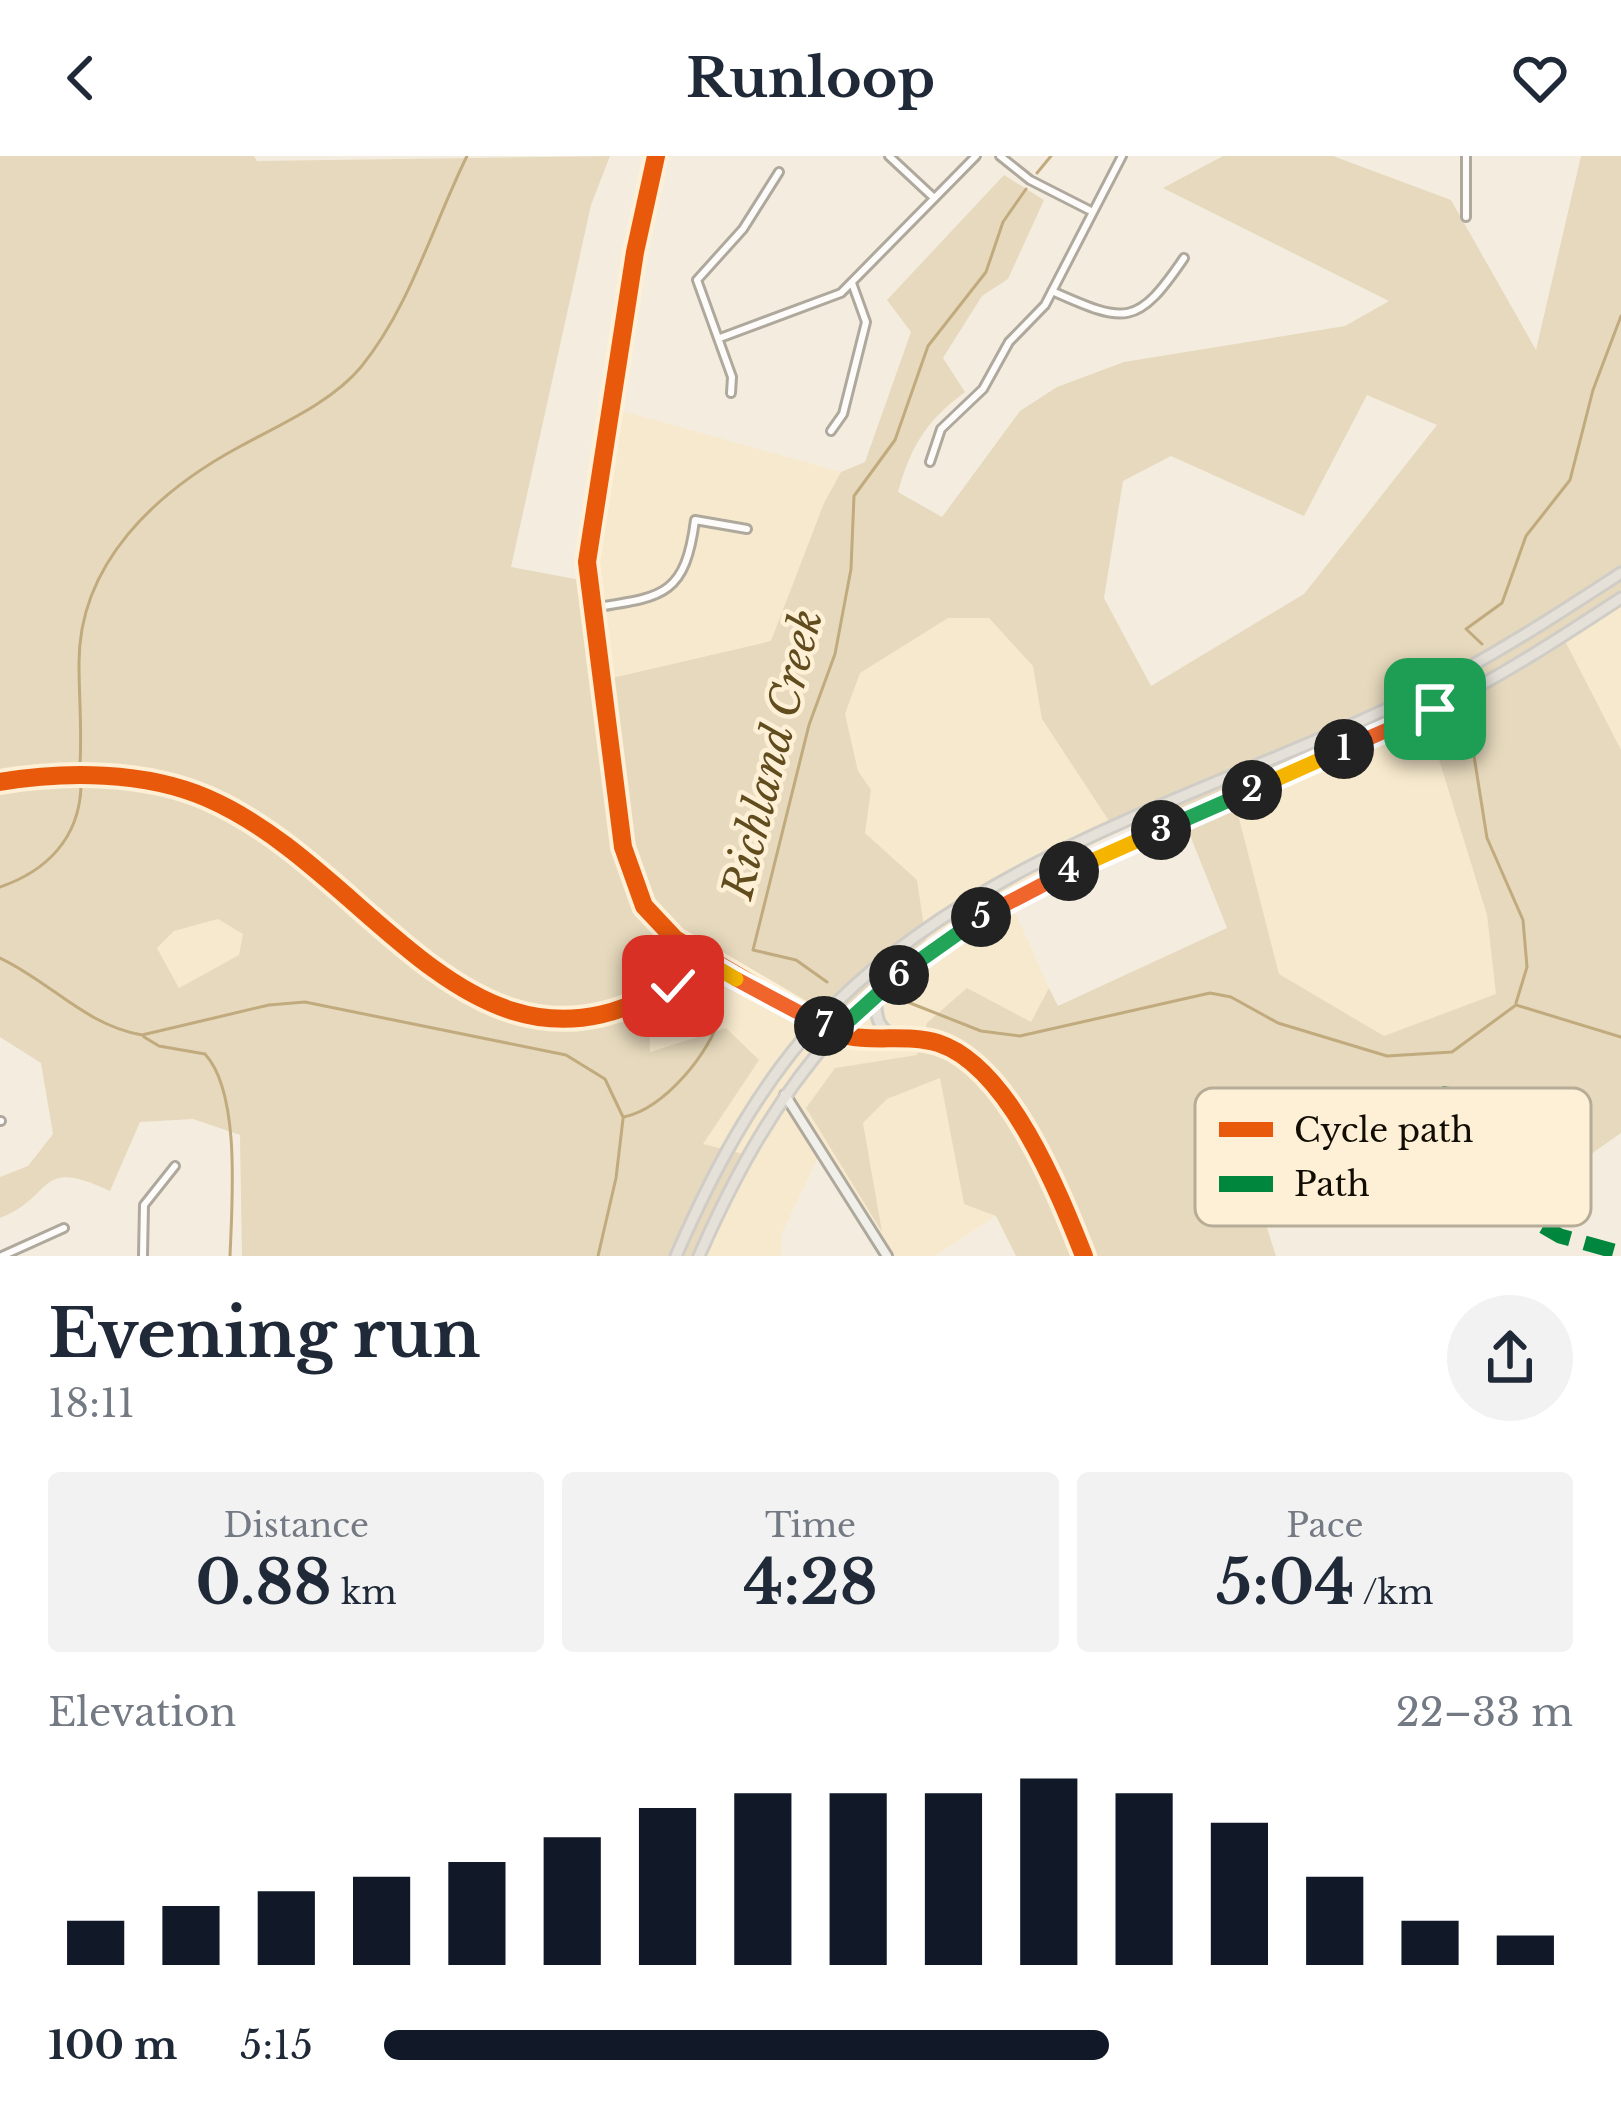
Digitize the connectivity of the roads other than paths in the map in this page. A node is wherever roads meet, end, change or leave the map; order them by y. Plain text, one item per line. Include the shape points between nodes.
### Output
1 (656, 156) edge
2 (889, 156) edge
3 (976, 156) edge
4 (1000, 156) edge
5 (1122, 156) edge
6 (1466, 156) edge
7 (779, 172) dead end
8 (934, 198) junction
9 (1090, 210) junction
10 (1466, 217) dead end
11 (1184, 258) dead end
12 (852, 284) junction
13 (1051, 290) junction
14 (720, 338) junction
15 (731, 393) dead end
16 (831, 431) dead end
17 (930, 462) dead end
18 (747, 529) dead end
19 (1621, 573) edge
20 (1621, 598) edge
21 (591, 608) junction
22 (0, 782) edge
23 (1178, 801) junction
24 (1186, 819) junction
25 (705, 961) junction
26 (876, 995) junction
27 (818, 1023) junction
28 (835, 1033) junction
29 (902, 1040) junction
30 (785, 1095) junction
31 (175, 1166) dead end
32 (64, 1228) dead end
33 (2, 1256) edge
34 (143, 1256) edge
35 (676, 1256) edge
36 (699, 1256) edge
37 (887, 1256) edge
38 (1084, 1256) edge

1 - 21 street via 587,562
2 - 8 street
3 - 8 street
4 - 9 street
5 - 9 street
6 - 10 street
7 - 14 street via 697,280
8 - 12 street
9 - 13 street
11 - 13 street via 1140,312 1108,316
12 - 14 street
12 - 16 street via 866,322 843,414
13 - 17 street via 982,389 940,429
14 - 15 street
18 - 21 street via 695,520 689,559 670,588
19 - 23 main road via 1426,690
20 - 24 main road via 1435,709
21 - 25 street via 612,792 633,880 644,906
22 - 25 street via 101,777 208,798 285,844 447,979 523,1016 582,1019 673,986
23 - 24 main road
23 - 27 main road via 958,906
24 - 26 main road via 970,922
25 - 27 street
26 - 28 main road
26 - 29 main road via 875,1017
27 - 28 street
27 - 35 main road via 738,1131
28 - 29 street
28 - 30 main road
29 - 38 street via 938,1043 992,1088 1042,1155
30 - 36 main road
30 - 37 street
31 - 34 street via 145,1204
32 - 33 street

